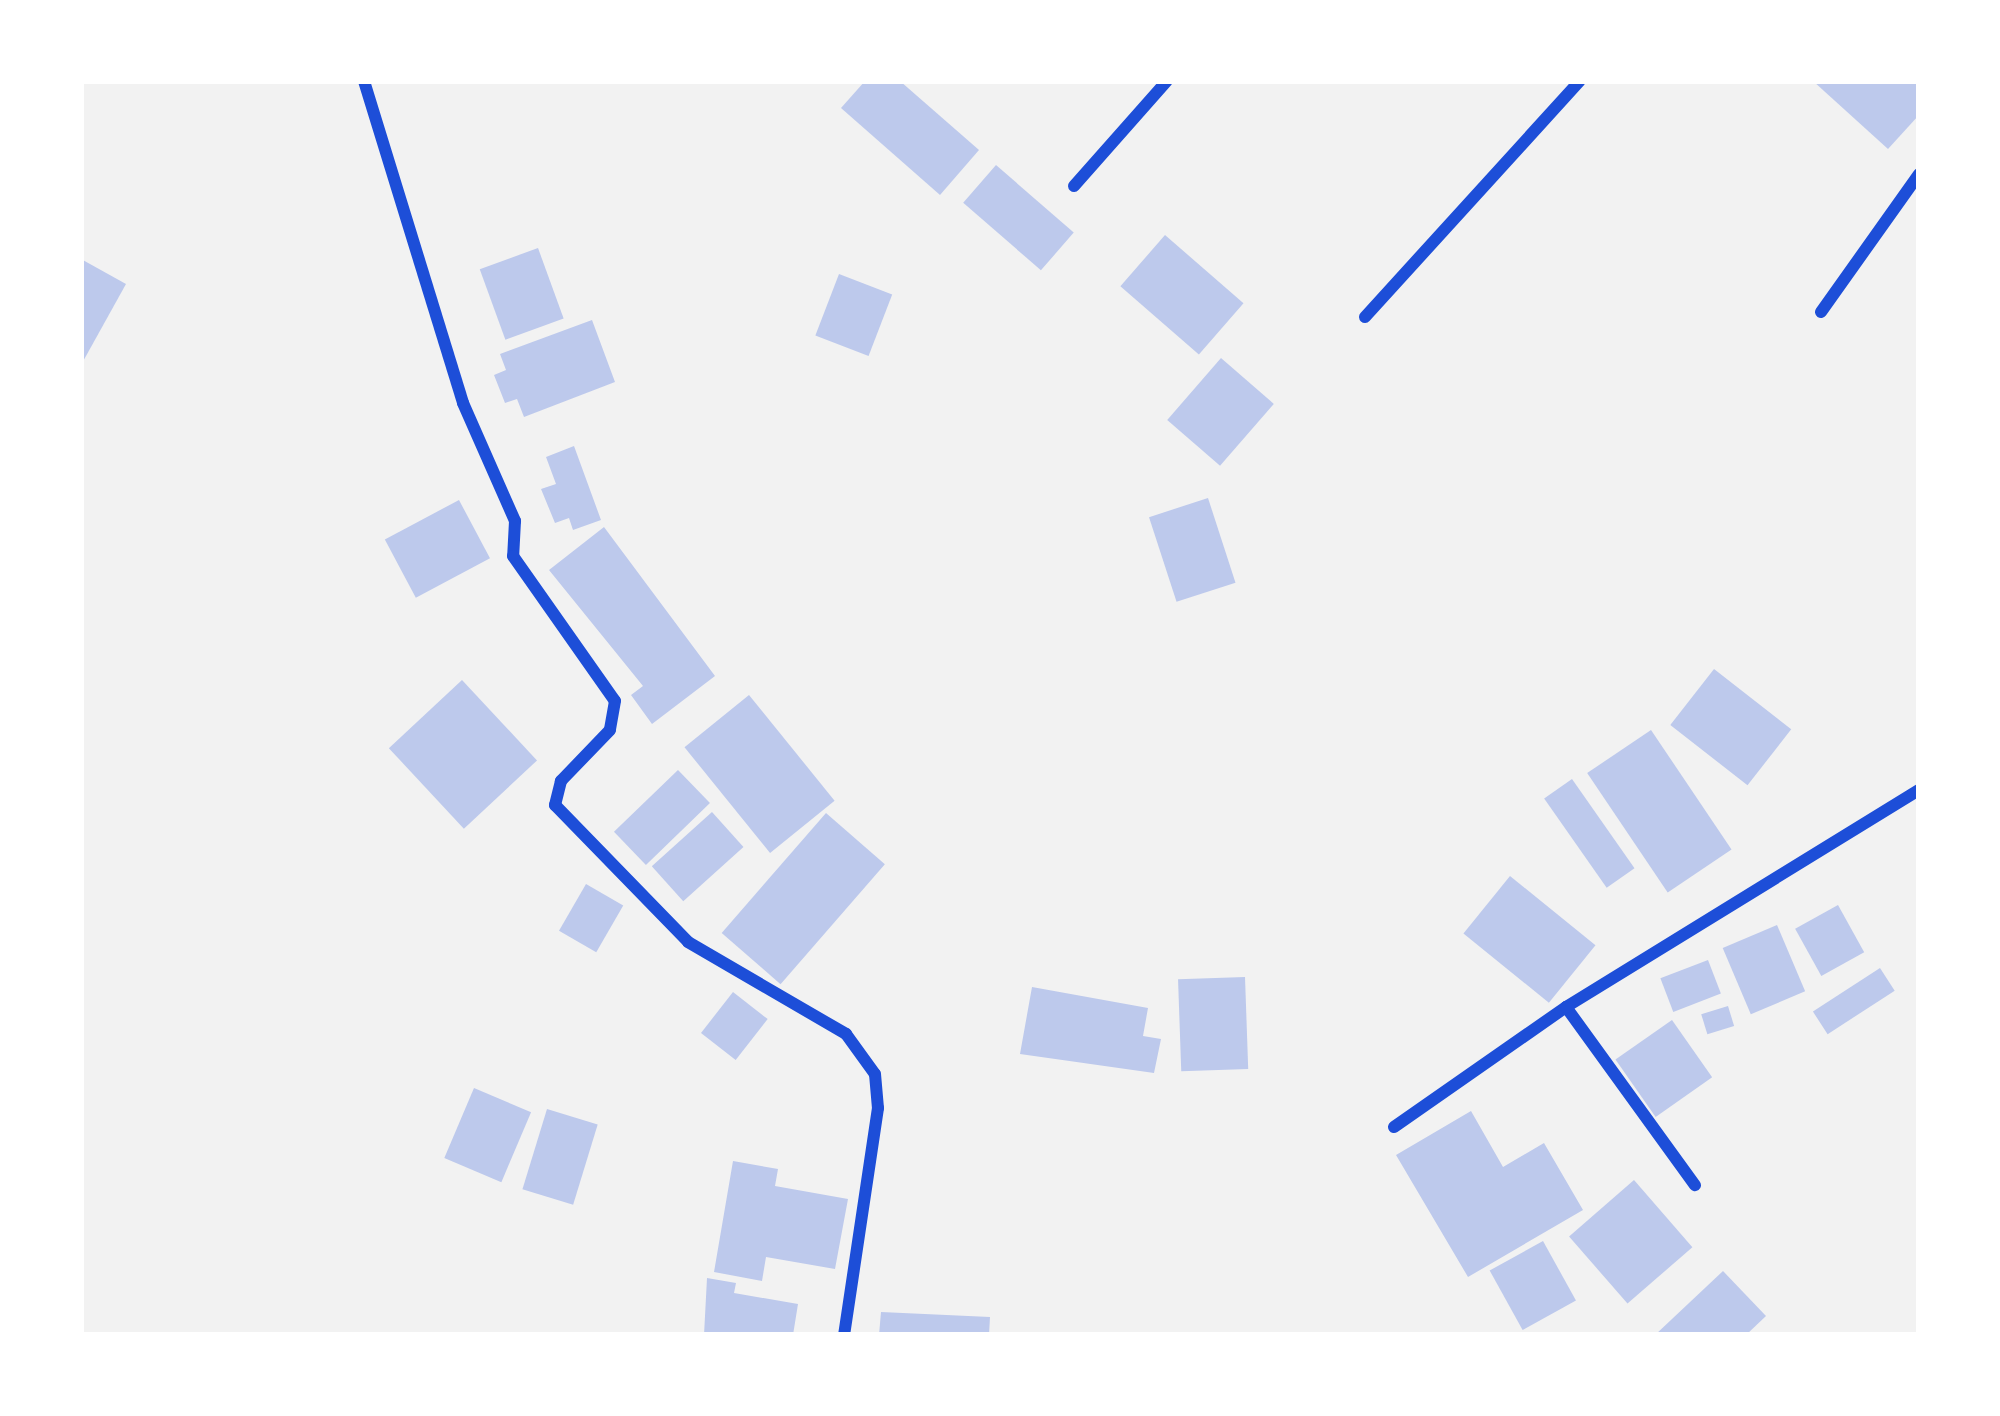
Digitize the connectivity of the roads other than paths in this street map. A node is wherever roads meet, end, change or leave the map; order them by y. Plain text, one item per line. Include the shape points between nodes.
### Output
1 (364, 81) edge
2 (1167, 81) edge
3 (1580, 81) edge
4 (1919, 174) edge
5 (1074, 186) dead end
6 (1821, 312) dead end
7 (1365, 317) dead end
8 (1919, 790) edge
9 (1566, 1007) junction
10 (1394, 1126) dead end
11 (1695, 1185) dead end
12 (844, 1335) edge

1 - 12 street via 463,403 515,521 514,556 615,701 610,730 561,781 555,805 688,942 846,1034 875,1074 878,1108
2 - 5 street
3 - 7 street
4 - 6 street
8 - 9 street
9 - 10 street
9 - 11 street

